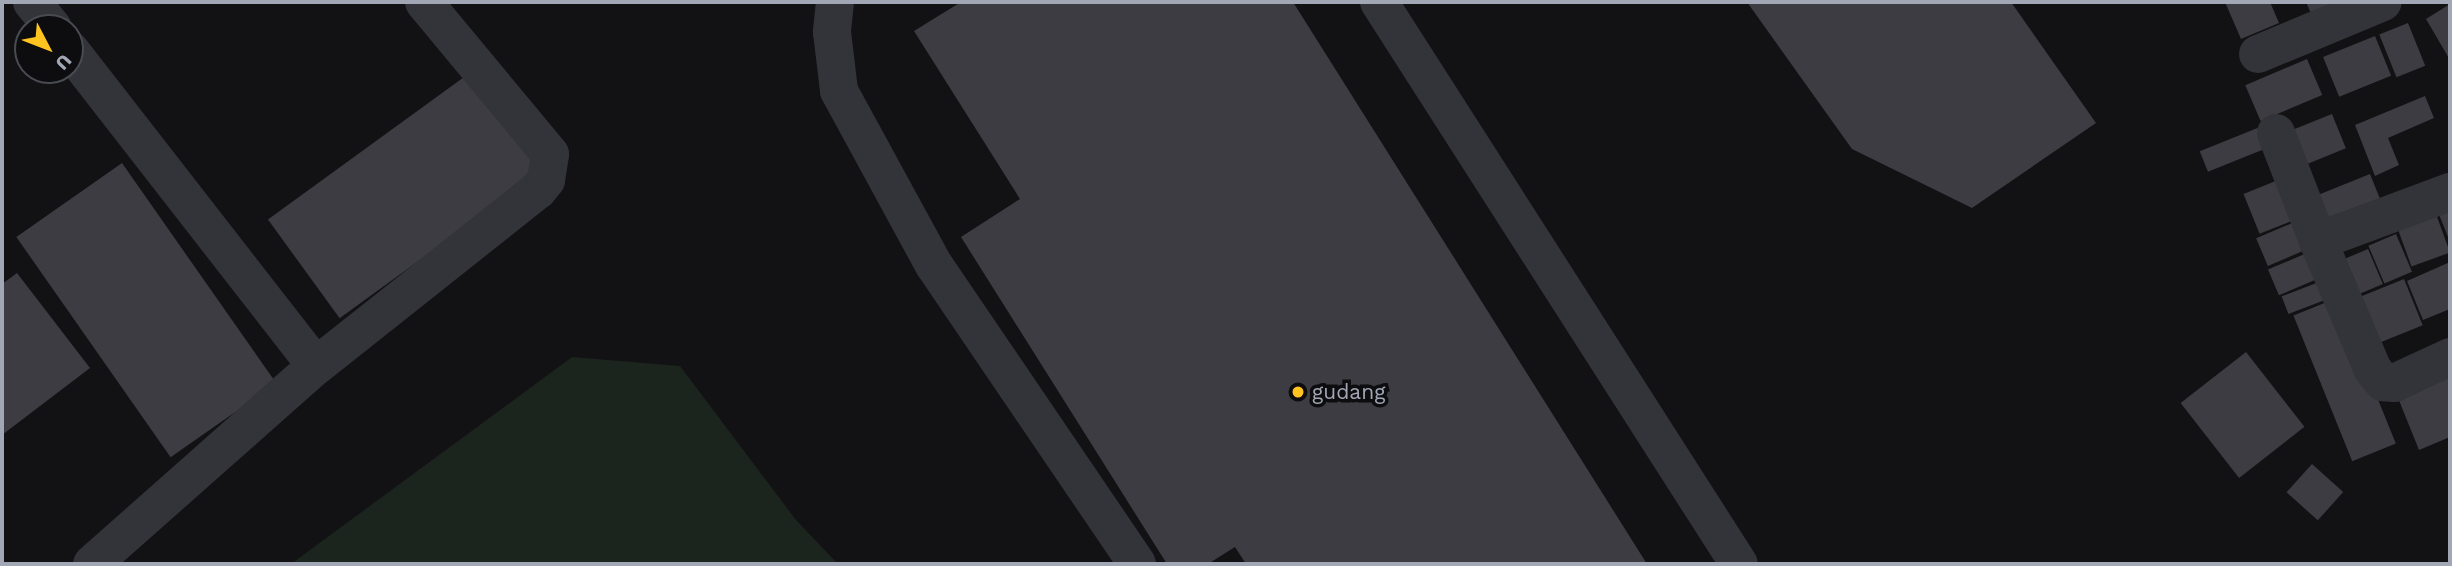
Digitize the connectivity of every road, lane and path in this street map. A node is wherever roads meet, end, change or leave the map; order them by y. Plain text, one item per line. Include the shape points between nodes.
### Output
1 (424, 2) edge
2 (835, 2) edge
3 (1379, 2) edge
4 (2383, 2) edge
5 (2258, 54) dead end
6 (84, 68) edge
7 (2276, 133) dead end
8 (2450, 192) edge
9 (2318, 242) junction
10 (2450, 357) edge
11 (316, 366) junction
12 (92, 564) edge
13 (1137, 564) edge
14 (1738, 564) edge

1 - 11 street via 550,154 550,169 538,190
2 - 13 street via 832,32 839,91 934,265
3 - 14 street
4 - 5 street
6 - 11 street
7 - 9 street
8 - 9 street
9 - 10 street via 2373,370 2383,382 2393,383
11 - 12 street

